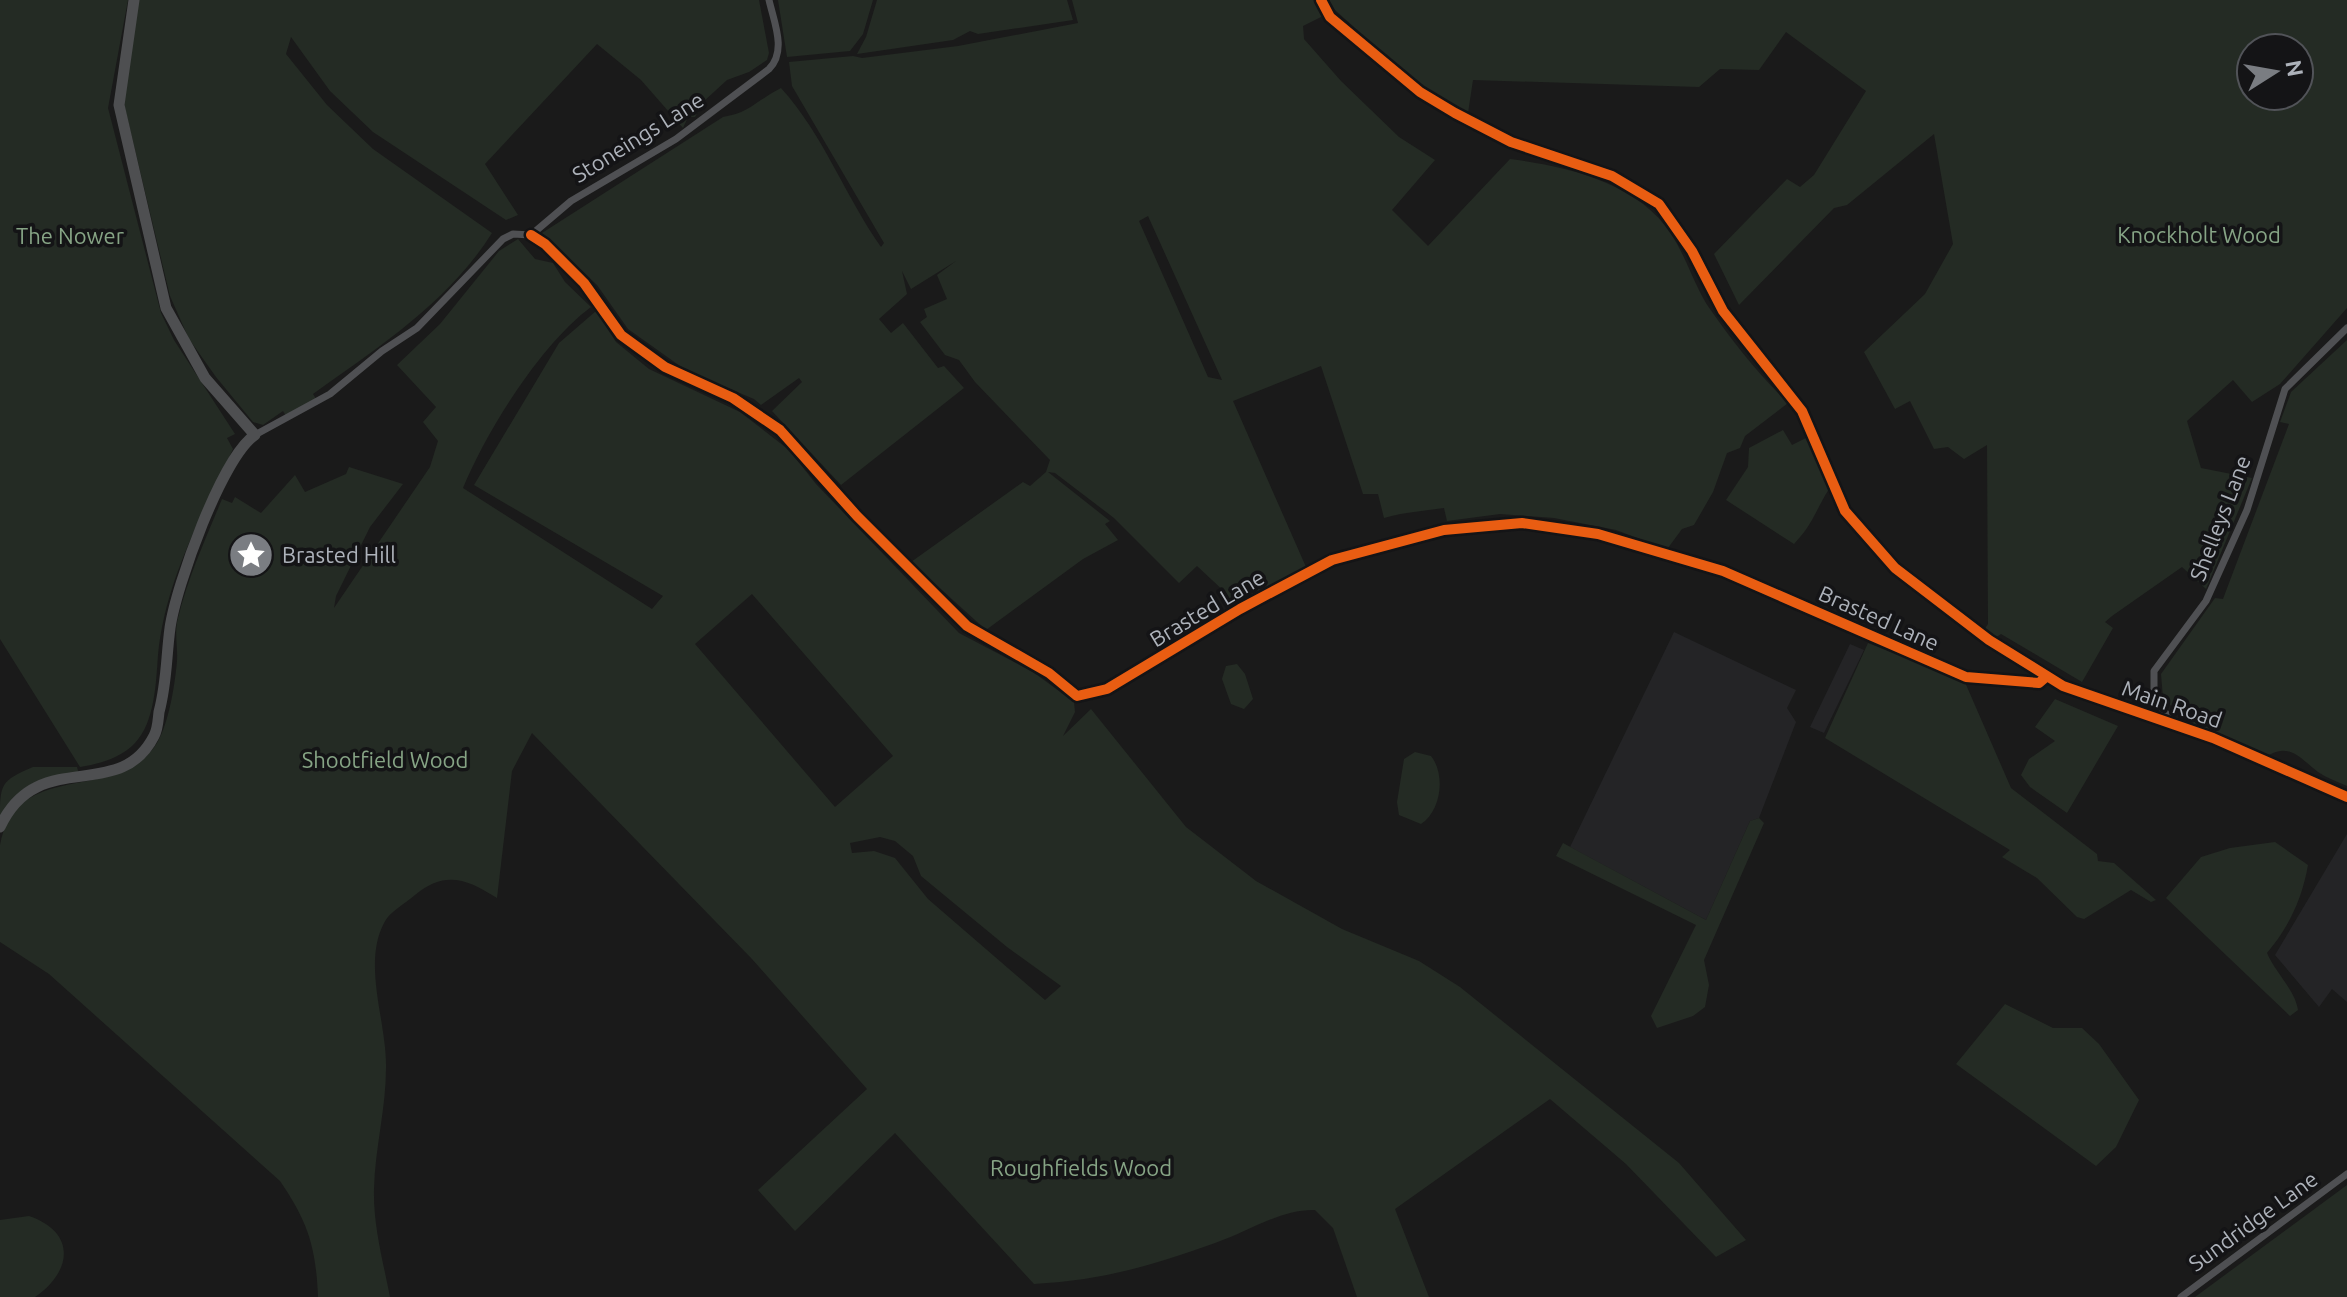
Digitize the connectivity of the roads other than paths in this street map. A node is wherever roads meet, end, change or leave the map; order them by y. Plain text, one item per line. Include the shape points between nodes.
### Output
1 (134, 0) edge
2 (769, 0) edge
3 (1321, 0) edge
4 (531, 235) junction
5 (2347, 328) edge
6 (255, 435) junction
7 (2046, 677) junction
8 (2175, 725) junction
9 (2347, 797) edge
10 (0, 827) edge
11 (2347, 1174) edge
12 (2181, 1297) edge

1 - 6 street via 119,105 166,308 205,378
2 - 4 street, Stoneings Lane via 779,50 776,62 676,139 571,201
3 - 7 street, Main Road via 1330,17 1354,39 1443,106 1511,142 1612,176 1659,204 1692,251 1723,311 1802,411 1845,511 1895,568
4 - 6 street via 503,239 417,328 330,394
4 - 7 street, Brasted Lane via 584,283 629,342 780,430 967,626 1049,673 1077,696 1107,689 1332,560 1444,530 1522,523 1598,534 1723,571 1966,677 2039,683
5 - 8 street, Shelleys Lane via 2285,389 2247,510 2206,601 2154,671 2154,698
6 - 10 street via 235,456 175,603 166,690 155,735 133,760 113,771 29,788
7 - 8 street, Main Road
8 - 9 street, Main Road
11 - 12 street, Sundridge Lane

